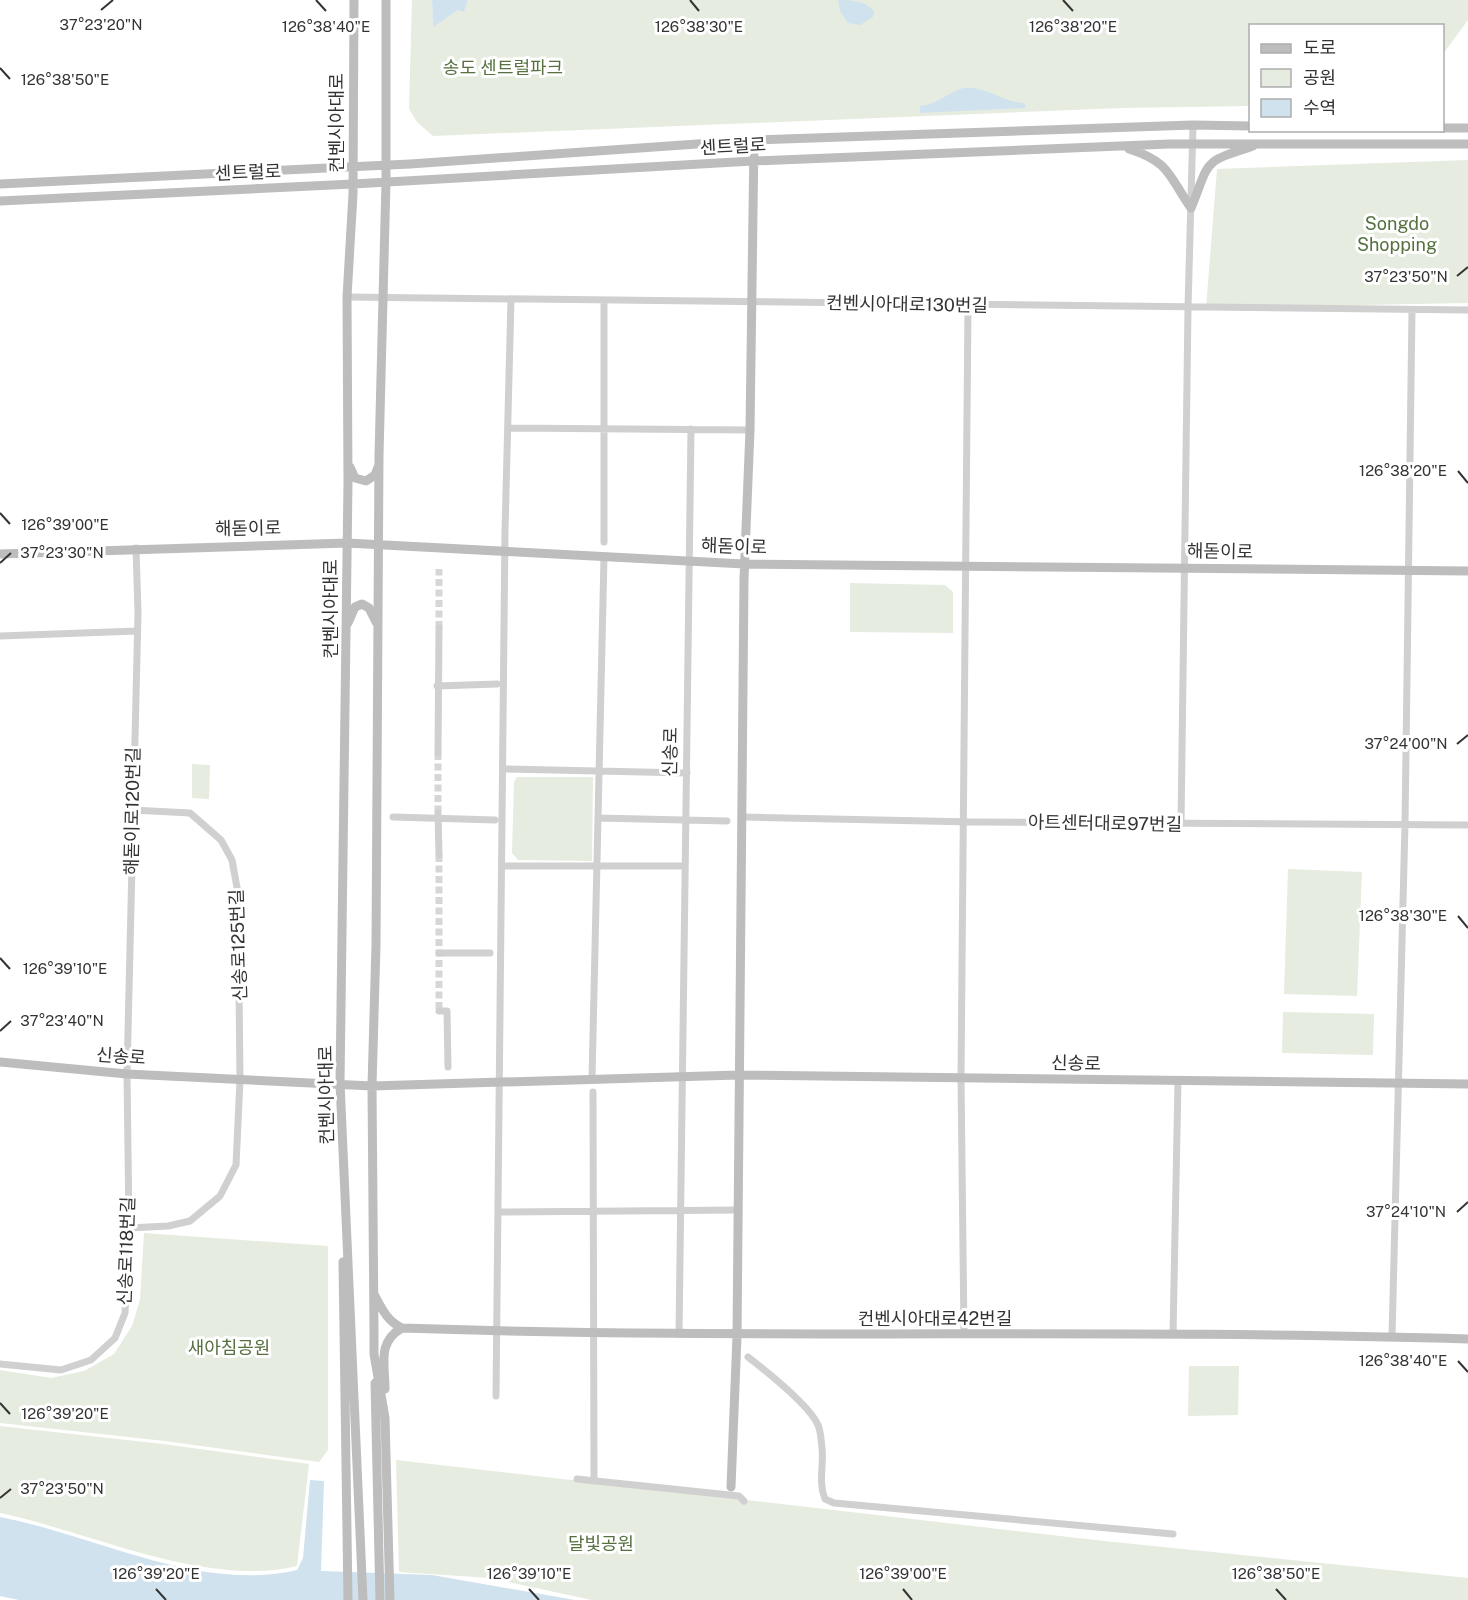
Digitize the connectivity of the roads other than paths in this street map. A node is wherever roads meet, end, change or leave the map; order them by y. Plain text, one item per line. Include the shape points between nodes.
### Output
1 (354, 0) edge
2 (386, 0) edge
3 (1193, 125) junction
4 (1249, 126) edge
5 (1444, 128) edge
6 (1468, 128) edge
7 (754, 140) junction
8 (1193, 143) junction
9 (1260, 144) junction
10 (1468, 144) edge
11 (1121, 146) junction
12 (753, 161) junction
13 (386, 165) junction
14 (353, 166) junction
15 (386, 182) junction
16 (0, 184) edge
17 (353, 184) junction
18 (0, 201) edge
19 (1191, 208) junction
20 (347, 297) junction
21 (384, 297) junction
22 (511, 299) junction
23 (604, 300) junction
24 (749, 302) junction
25 (968, 305) junction
26 (1188, 308) junction
27 (1412, 310) junction
28 (1468, 310) edge
29 (508, 428) junction
30 (604, 429) junction
31 (691, 429) junction
32 (750, 430) junction
33 (379, 455) junction
34 (348, 459) junction
35 (604, 542) dead end
36 (347, 543) junction
37 (378, 544) junction
38 (136, 548) junction
39 (505, 552) junction
40 (0, 554) edge
41 (604, 557) junction
42 (691, 561) junction
43 (744, 564) junction
44 (965, 565) junction
45 (1185, 568) junction
46 (1408, 570) junction
47 (1468, 571) edge
48 (439, 628) tunnel mouth
49 (137, 631) junction
50 (346, 631) junction
51 (378, 633) junction
52 (0, 636) edge
53 (497, 684) dead end
54 (437, 686) junction
55 (438, 753) tunnel mouth
56 (505, 769) junction
57 (599, 770) junction
58 (687, 773) junction
59 (132, 810) junction
60 (438, 813) tunnel mouth
61 (393, 817) dead end
62 (743, 817) junction
63 (598, 818) junction
64 (495, 820) dead end
65 (685, 820) junction
66 (727, 821) dead end
67 (964, 822) junction
68 (1181, 824) junction
69 (1405, 824) junction
70 (1468, 825) edge
71 (439, 855) tunnel mouth
72 (597, 865) junction
73 (502, 866) junction
74 (684, 866) junction
75 (439, 953) dead end
76 (490, 953) dead end
77 (439, 1011) tunnel mouth
78 (0, 1062) edge
79 (448, 1067) dead end
80 (127, 1074) junction
81 (738, 1075) junction
82 (684, 1076) junction
83 (961, 1078) junction
84 (592, 1079) junction
85 (240, 1080) junction
86 (1178, 1081) junction
87 (500, 1082) junction
88 (340, 1083) junction
89 (1399, 1083) junction
90 (1468, 1084) edge
91 (372, 1086) junction
92 (593, 1092) dead end
93 (682, 1209) junction
94 (737, 1210) junction
95 (593, 1211) junction
96 (499, 1212) junction
97 (346, 1218) junction
98 (129, 1228) junction
99 (373, 1292) junction
100 (402, 1328) junction
101 (497, 1331) junction
102 (595, 1332) junction
103 (679, 1334) junction
104 (964, 1334) junction
105 (736, 1335) junction
106 (1173, 1335) junction
107 (1392, 1337) junction
108 (1468, 1339) edge
109 (374, 1354) junction
110 (748, 1356) dead end
111 (0, 1364) edge
112 (496, 1396) dead end
113 (385, 1418) junction
114 (577, 1479) dead end
115 (594, 1481) junction
116 (731, 1487) dead end
117 (744, 1501) dead end
118 (1173, 1534) dead end
119 (384, 1568) junction
120 (348, 1600) edge
121 (363, 1600) edge
122 (380, 1600) edge
123 (390, 1600) edge

1 - 14 main road, 컨벤시아대로
2 - 13 main road
3 - 4 main road, 센트럴로
3 - 7 main road, 센트럴로
3 - 8 street
5 - 6 main road
7 - 12 main road
7 - 13 main road, 센트럴로
8 - 9 main road, 센트럴로
8 - 11 main road, 센트럴로
8 - 19 street
9 - 10 main road, 센트럴로
9 - 19 main road via 1210,162
11 - 12 main road, 센트럴로
11 - 19 main road via 1146,154 1165,166
12 - 15 main road, 센트럴로
12 - 24 main road
13 - 14 main road, 센트럴로
13 - 15 main road
14 - 16 main road, 센트럴로
14 - 17 main road, 컨벤시아대로
15 - 17 main road, 센트럴로
15 - 21 main road
17 - 18 main road, 센트럴로
17 - 20 main road, 컨벤시아대로
19 - 26 street
20 - 21 street, 컨벤시아대로130번길
20 - 34 main road, 컨벤시아대로
21 - 22 street, 컨벤시아대로130번길
21 - 33 main road
22 - 23 street, 컨벤시아대로130번길
22 - 29 street
23 - 24 street, 컨벤시아대로130번길
23 - 30 street
24 - 25 street, 컨벤시아대로130번길
24 - 32 main road
25 - 26 street, 컨벤시아대로130번길
25 - 44 street
26 - 27 street, 컨벤시아대로130번길
26 - 45 street
27 - 28 street, 컨벤시아대로130번길
27 - 46 street
29 - 30 street
29 - 39 street
30 - 31 street
30 - 35 street
31 - 32 street
31 - 42 street, 신송로
32 - 43 main road
33 - 34 main road via 375,475 366,481 352,474
33 - 37 main road
34 - 36 main road, 컨벤시아대로
36 - 37 main road, 해돋이로
36 - 38 main road, 해돋이로
36 - 50 main road, 컨벤시아대로
37 - 39 main road, 해돋이로
37 - 51 main road
38 - 40 main road, 해돋이로
38 - 49 street, 해돋이로120번길
39 - 41 main road, 해돋이로
39 - 56 street
41 - 42 main road, 해돋이로
41 - 57 street
42 - 43 main road, 해돋이로
42 - 58 street, 신송로
43 - 44 main road, 해돋이로
43 - 62 main road
44 - 45 main road, 해돋이로
44 - 67 street
45 - 46 main road, 해돋이로
45 - 68 street
46 - 47 main road, 해돋이로
46 - 69 street
48 - 54 street
49 - 52 street
49 - 59 street, 해돋이로120번길
50 - 51 main road via 355,607 364,604 374,615
50 - 88 main road, 컨벤시아대로
51 - 91 main road
53 - 54 street
54 - 55 street
56 - 57 street
56 - 73 street
57 - 58 street
57 - 63 street
58 - 65 street, 신송로
59 - 80 street, 해돋이로120번길
59 - 85 street, 신송로125번길 via 190,813 221,840 232,860 238,893
60 - 71 street
61 - 64 street
62 - 67 street, 아트센터대로97번길
62 - 81 main road
63 - 65 street
63 - 72 street
65 - 66 street
65 - 74 street, 신송로
67 - 68 street, 아트센터대로97번길
67 - 83 street
68 - 69 street, 아트센터대로97번길
69 - 70 street, 아트센터대로97번길
69 - 89 street
72 - 73 street
72 - 74 street
72 - 84 street
73 - 87 street
74 - 82 street, 신송로
75 - 76 street
77 - 79 street via 447,1011
78 - 80 main road, 신송로
80 - 85 main road, 신송로
80 - 98 street, 신송로118번길
81 - 82 main road, 신송로
81 - 83 main road, 신송로
81 - 94 main road
82 - 84 main road, 신송로
82 - 93 street
83 - 86 main road, 신송로
83 - 104 street
84 - 87 main road, 신송로
85 - 88 main road, 신송로
85 - 98 street via 236,1165 220,1196 190,1221
86 - 89 main road, 신송로
86 - 106 street
87 - 91 main road, 신송로
87 - 96 street
88 - 91 main road, 신송로
88 - 97 main road, 컨벤시아대로
89 - 90 main road, 신송로
89 - 107 street
91 - 99 main road
92 - 95 street
93 - 94 street
93 - 95 street
93 - 103 street
94 - 105 main road
95 - 96 street
95 - 102 street
96 - 101 street
97 - 120 main road, 컨벤시아대로 via 343,1257
97 - 121 main road, 컨벤시아대로
98 - 111 street, 신송로118번길 via 125,1312 121,1328 103,1351 91,1360 61,1370
99 - 100 main road via 393,1324
99 - 109 main road
100 - 101 main road, 컨벤시아대로42번길
100 - 113 main road via 384,1346
101 - 102 main road, 컨벤시아대로42번길
101 - 112 street
102 - 103 main road, 컨벤시아대로42번길
102 - 115 street
103 - 105 main road, 컨벤시아대로42번길
104 - 105 main road, 컨벤시아대로42번길
104 - 106 main road, 컨벤시아대로42번길
105 - 116 main road
106 - 107 main road, 컨벤시아대로42번길
107 - 108 main road, 컨벤시아대로42번길
109 - 113 main road
109 - 119 main road via 375,1458
110 - 118 street via 820,1428 821,1489 825,1499 834,1503
113 - 119 main road
114 - 115 street
115 - 117 street via 740,1496
119 - 122 main road
119 - 123 main road

